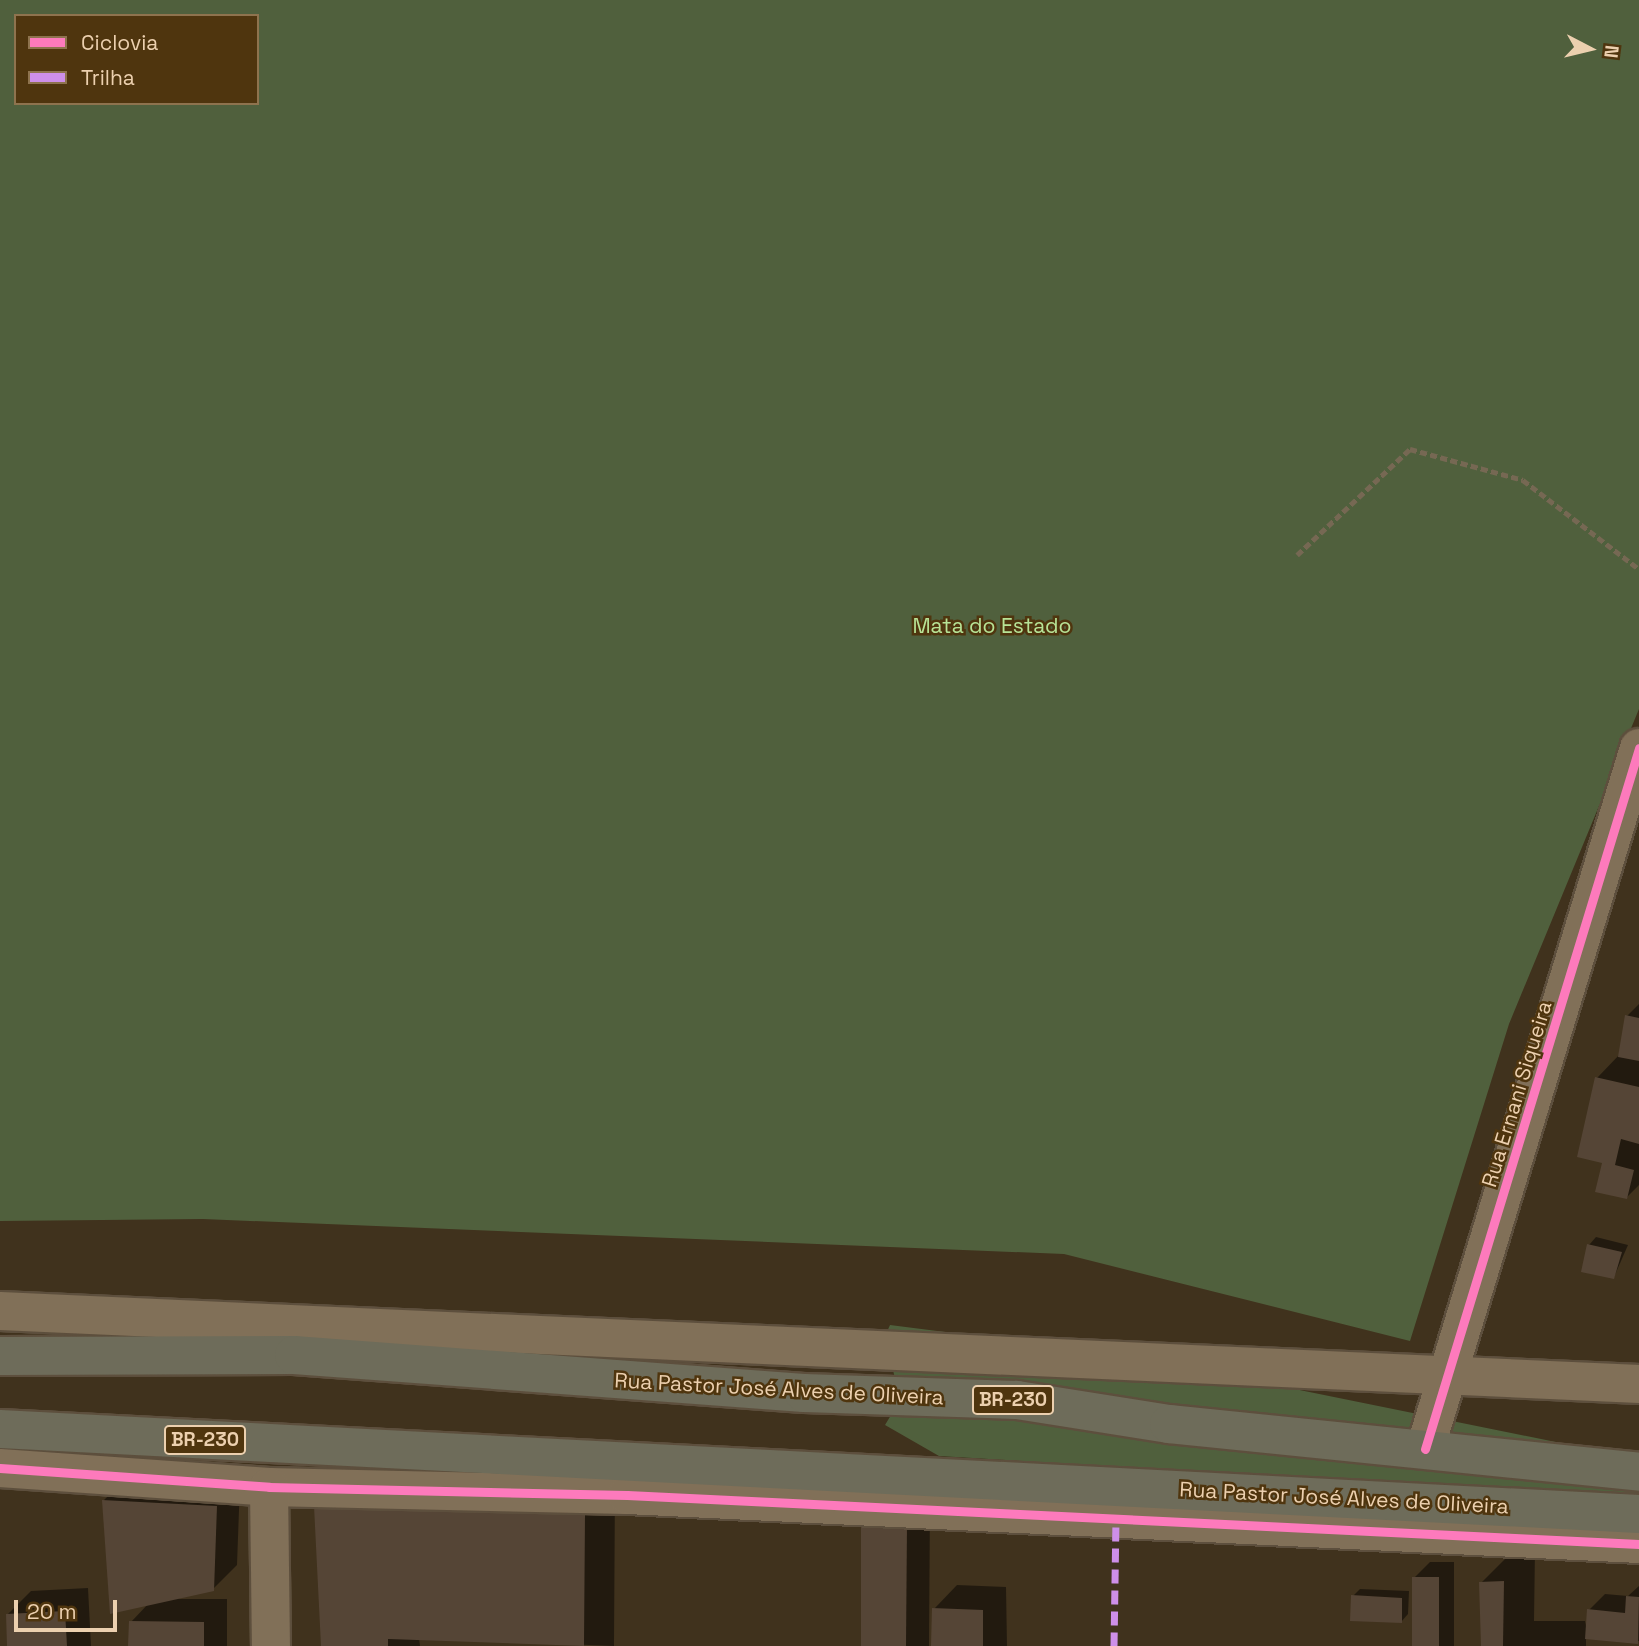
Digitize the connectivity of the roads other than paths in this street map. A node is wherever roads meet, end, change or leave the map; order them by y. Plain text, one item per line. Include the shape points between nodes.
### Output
1 (1639, 748) edge
2 (0, 1311) edge
3 (0, 1356) edge
4 (1450, 1376) junction
5 (1639, 1384) edge
6 (0, 1429) edge
7 (1425, 1449) junction
8 (0, 1468) edge
9 (1639, 1472) edge
10 (269, 1487) junction
11 (1639, 1514) edge
12 (1639, 1544) edge
13 (271, 1646) edge

1 - 4 street, Rua Ernani Siqueira
2 - 4 street
3 - 7 highway, Rua Pastor José Alves de Oliveira / BR-230 via 294,1355 790,1392 1017,1400 1169,1424
4 - 5 street
4 - 7 street, Rua Ernani Siqueira
6 - 11 highway, Rua Pastor José Alves de Oliveira / BR-230
7 - 9 highway, Rua Pastor José Alves de Oliveira / BR-230
8 - 10 street
10 - 12 street via 641,1496
10 - 13 street

